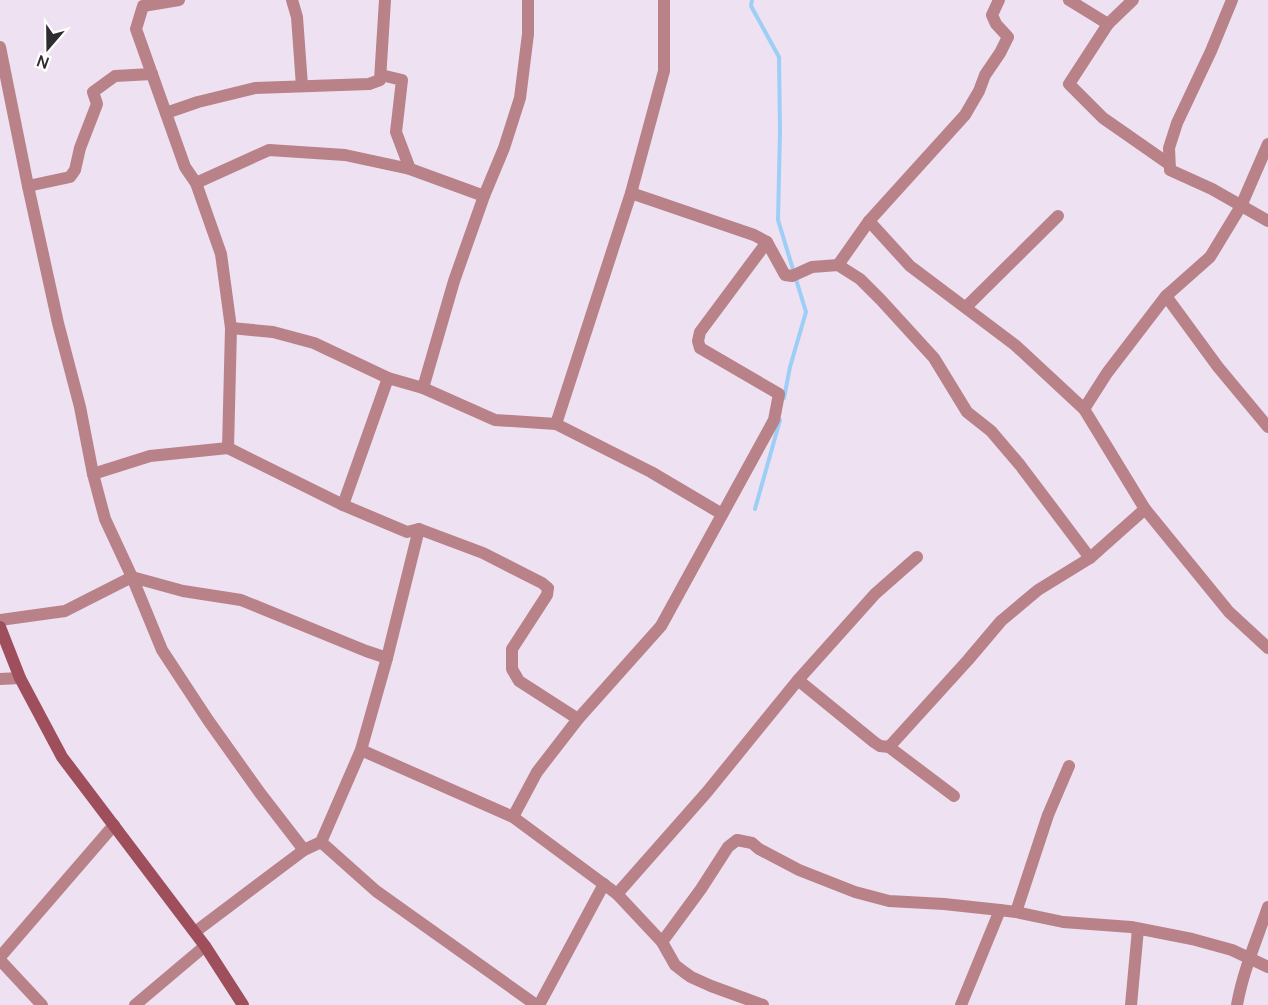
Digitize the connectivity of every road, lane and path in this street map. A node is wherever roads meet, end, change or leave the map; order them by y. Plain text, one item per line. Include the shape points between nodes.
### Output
1 (179, 0) edge
2 (385, 0) edge
3 (528, 0) edge
4 (664, 0) edge
5 (999, 0) edge
6 (1069, 0) edge
7 (1133, 0) edge
8 (1232, 0) edge
9 (293, 1) edge
10 (1108, 24) junction
11 (0, 47) edge
12 (152, 74) junction
13 (381, 75) junction
14 (302, 86) junction
15 (166, 113) junction
16 (1268, 144) edge
17 (1169, 164) junction
18 (410, 169) junction
19 (196, 183) junction
20 (28, 186) junction
21 (631, 193) junction
22 (484, 196) junction
23 (1241, 206) junction
24 (1058, 216) dead end
25 (868, 221) junction
26 (1268, 221) edge
27 (767, 242) junction
28 (838, 265) junction
29 (1166, 296) junction
30 (966, 308) junction
31 (231, 328) junction
32 (388, 378) junction
33 (423, 388) junction
34 (1084, 409) junction
35 (556, 424) junction
36 (1268, 427) edge
37 (228, 448) junction
38 (93, 474) junction
39 (343, 505) junction
40 (1145, 509) junction
41 (722, 514) junction
42 (419, 529) junction
43 (917, 557) dead end
44 (1090, 558) junction
45 (132, 577) junction
46 (0, 620) edge
47 (0, 627) edge
48 (1268, 648) edge
49 (387, 658) junction
50 (20, 678) junction
51 (0, 679) edge
52 (798, 680) junction
53 (578, 719) junction
54 (889, 747) junction
55 (361, 750) junction
56 (1069, 766) dead end
57 (954, 796) dead end
58 (513, 818) junction
59 (114, 825) junction
60 (321, 842) junction
61 (304, 850) junction
62 (604, 884) junction
63 (617, 894) junction
64 (1268, 907) edge
65 (1000, 910) junction
66 (1016, 912) junction
67 (1138, 929) junction
68 (195, 932) junction
69 (663, 942) junction
70 (205, 946) junction
71 (1250, 958) junction
72 (0, 959) edge
73 (1268, 967) edge
74 (42, 1005) edge
75 (135, 1005) edge
76 (243, 1005) edge
77 (538, 1005) edge
78 (763, 1005) edge
79 (961, 1005) edge
80 (1131, 1005) edge
81 (1237, 1005) edge

1 - 12 street via 143,6 136,29
2 - 13 street
3 - 22 street via 520,98
4 - 21 street via 664,71
5 - 25 street via 992,15 1008,37 965,115
6 - 10 street
7 - 10 street
8 - 17 street via 1177,123 1169,148
9 - 14 street
10 - 17 street via 1069,84 1103,118
11 - 20 street
12 - 15 street
12 - 20 street via 115,76 93,92 97,104 75,170 70,177
13 - 14 street via 380,80 369,84
13 - 18 street via 402,80 396,132
14 - 15 street via 255,88
15 - 19 street via 185,167
16 - 23 street
17 - 23 street via 1170,170
18 - 19 street via 345,155 269,150
18 - 22 street
19 - 31 street via 221,254
20 - 38 street
21 - 27 street
21 - 35 street
22 - 33 street
23 - 26 street
23 - 29 street via 1210,256
24 - 30 street
25 - 28 street
25 - 30 street via 910,266
27 - 28 street via 785,275
27 - 41 street via 700,332 698,341 700,348 780,396 774,420
28 - 44 street via 860,279 934,358 967,412 991,430
29 - 34 street
29 - 36 street via 1218,368
30 - 34 street via 1015,345
31 - 32 street via 273,332 314,343
31 - 37 street
32 - 33 street
32 - 39 street
33 - 35 street via 495,420
34 - 40 street
35 - 41 street via 651,472
37 - 38 street via 150,456
37 - 39 street
38 - 45 street via 105,519
39 - 42 street via 407,532
40 - 44 street
40 - 48 street via 1229,612
41 - 53 street via 661,626
42 - 49 street
42 - 53 street via 483,553 548,588 512,649 512,669 519,681
43 - 52 street via 874,594
44 - 54 street via 1038,590 1001,621
45 - 46 street via 65,611
45 - 49 street via 183,591 241,600
45 - 61 street via 162,650 260,794
47 - 50 street
49 - 55 street
50 - 51 street
50 - 59 street via 62,757
52 - 54 street via 874,742
52 - 63 street
53 - 58 street via 537,772
54 - 57 street
55 - 58 street
55 - 60 street
56 - 66 street via 1048,815
58 - 62 street
59 - 68 street
59 - 72 street
60 - 61 street
60 - 77 street via 376,891
61 - 68 street
62 - 63 street
62 - 77 street
63 - 69 street
64 - 71 street
65 - 66 street
65 - 69 street via 890,900 855,892 799,870 752,843 737,840
65 - 79 street
66 - 67 street via 1063,922
67 - 71 street via 1192,939
67 - 80 street
68 - 70 street
69 - 78 street via 675,965 691,977
70 - 75 street
70 - 76 street
71 - 73 street
71 - 81 street
72 - 74 street

